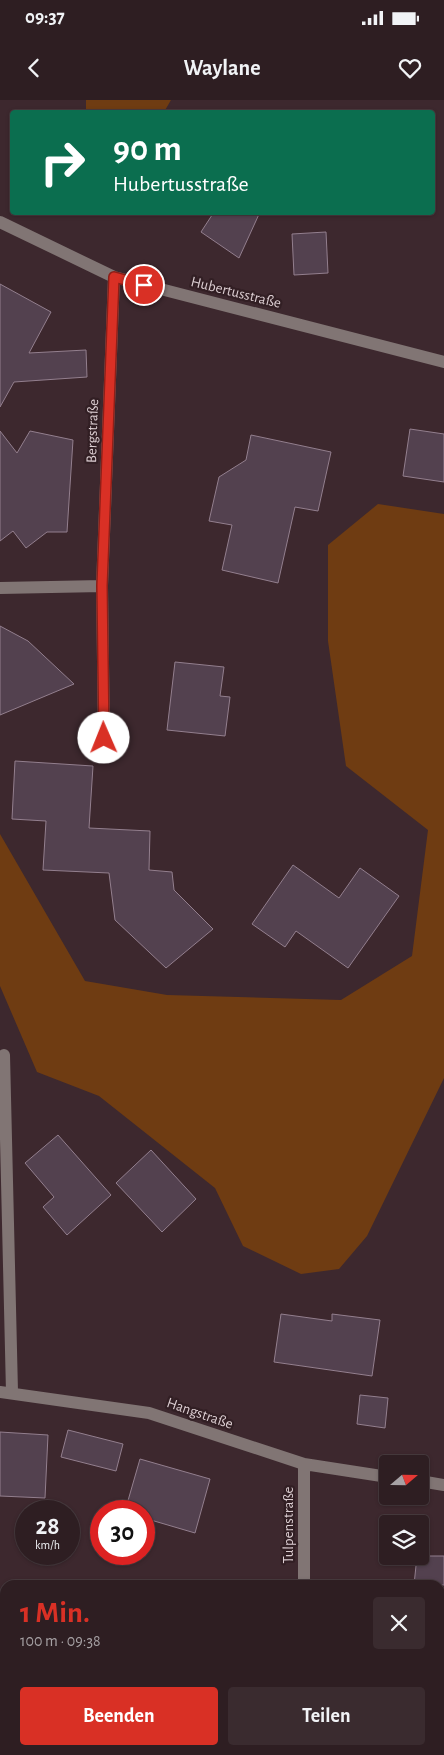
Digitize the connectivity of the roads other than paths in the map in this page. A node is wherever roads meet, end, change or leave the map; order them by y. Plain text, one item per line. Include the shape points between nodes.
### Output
1 (0, 222) edge
2 (114, 277) junction
3 (444, 362) edge
4 (102, 586) junction
5 (0, 588) edge
6 (104, 738) dead end
7 (4, 1055) dead end
8 (6, 1392) edge
9 (304, 1464) junction
10 (379, 1476) edge
11 (429, 1483) edge
12 (444, 1485) edge
13 (304, 1580) edge

1 - 2 street, Hubertusstraße
2 - 3 street, Hubertusstraße
2 - 4 street, Bergstraße
4 - 5 street
4 - 6 street, Bergstraße
7 - 8 street
8 - 9 street, Hangstraße via 149,1413
9 - 10 street, Hangstraße
9 - 13 street, Tulpenstraße
11 - 12 street

